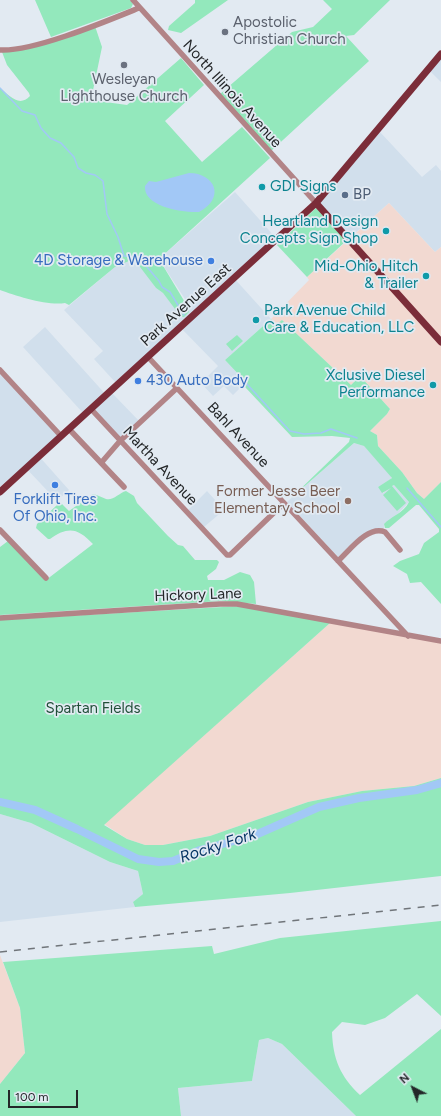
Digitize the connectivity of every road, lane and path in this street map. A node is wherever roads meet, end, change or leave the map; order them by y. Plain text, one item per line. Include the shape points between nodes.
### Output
1 (133, 0) edge
2 (139, 8) junction
3 (0, 50) edge
4 (441, 54) edge
5 (316, 203) junction
6 (441, 342) edge
7 (148, 357) junction
8 (0, 370) edge
9 (177, 388) junction
10 (91, 409) junction
11 (69, 429) junction
12 (61, 436) junction
13 (120, 441) junction
14 (101, 463) junction
15 (124, 487) dead end
16 (0, 492) edge
17 (284, 503) junction
18 (0, 530) edge
19 (400, 550) dead end
20 (338, 561) junction
21 (46, 578) dead end
22 (0, 618) edge
23 (408, 636) junction
24 (441, 641) edge

1 - 2 street, North Illinois Avenue
2 - 3 street via 37,44 14,50
2 - 5 street, North Illinois Avenue
4 - 5 main road, Park Avenue East
5 - 6 main road
5 - 7 main road, Park Avenue East
7 - 9 street, Bahl Avenue
7 - 10 main road, Park Avenue East
8 - 12 street
9 - 13 street
9 - 17 street, Bahl Avenue
10 - 11 main road, Park Avenue East
10 - 13 street, Martha Avenue
11 - 12 main road, Park Avenue East
11 - 14 street
12 - 16 main road, Park Avenue East
13 - 14 street
13 - 17 street, Martha Avenue via 227,555 230,556
14 - 15 street
17 - 20 street, Bahl Avenue
18 - 21 street
19 - 20 street via 388,534 375,530
20 - 23 street, Bahl Avenue
22 - 23 street, Hickory Lane via 232,604 266,608
23 - 24 street, Hickory Lane

